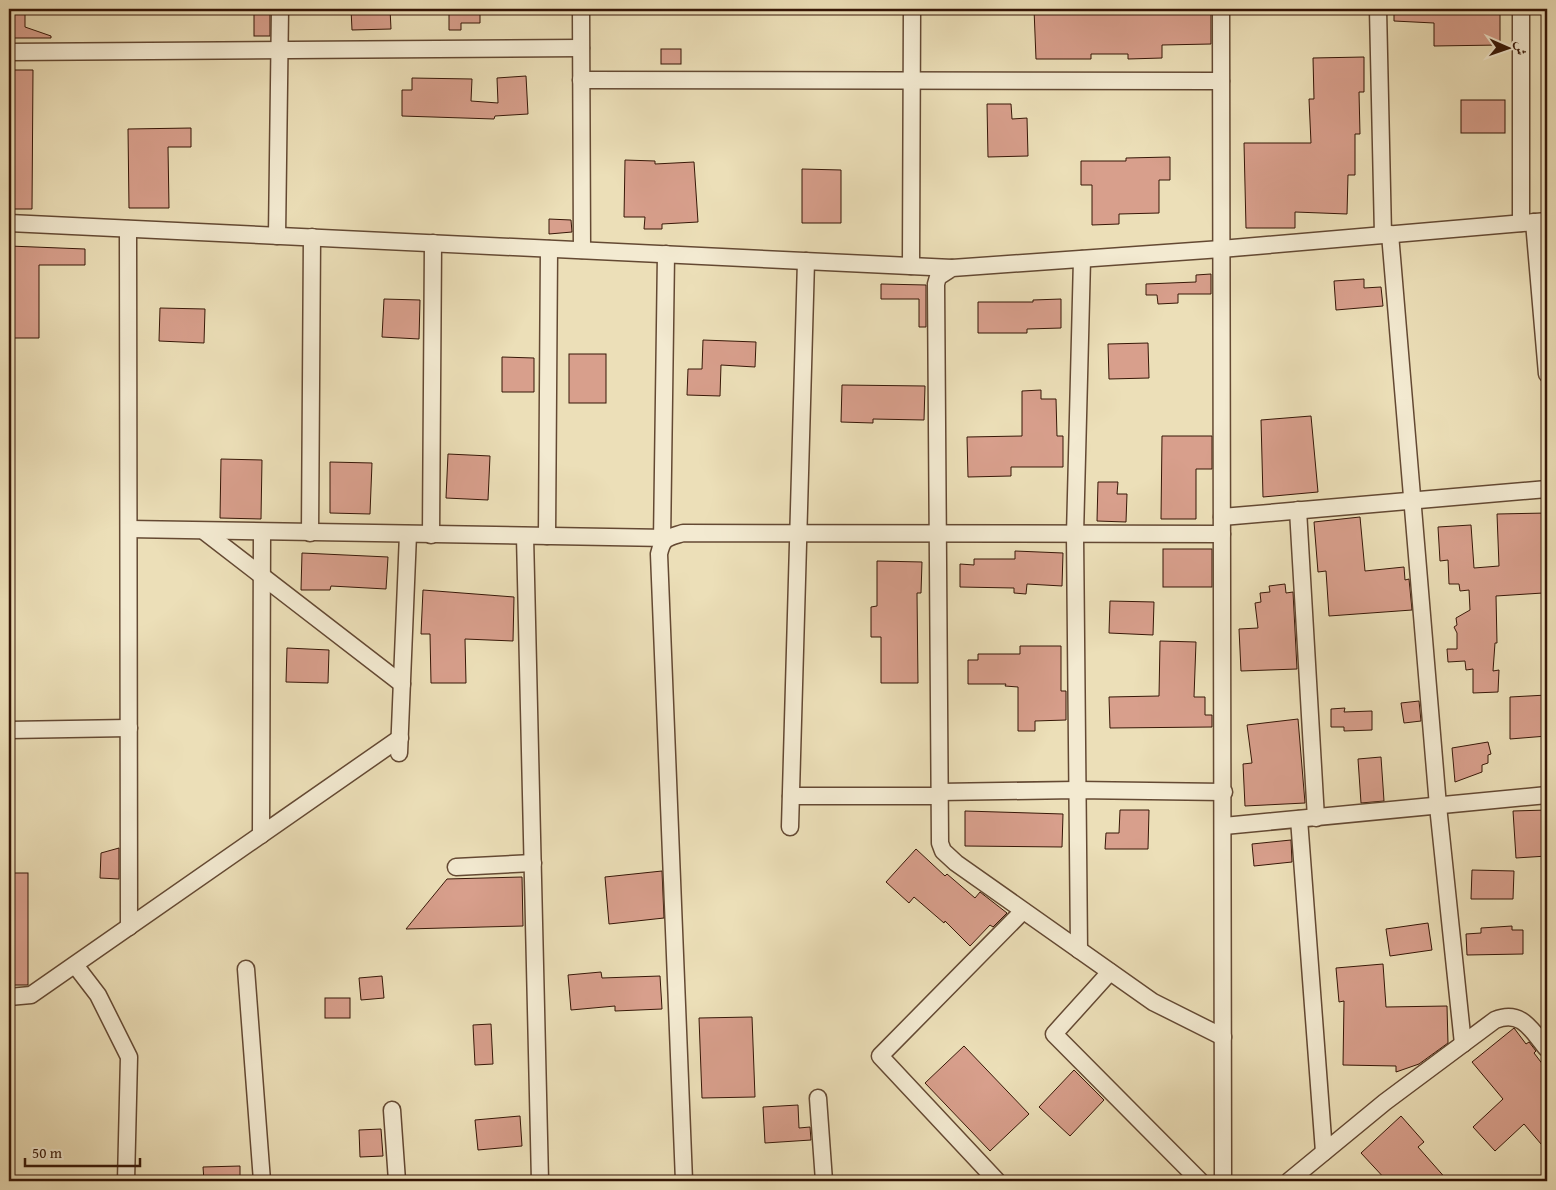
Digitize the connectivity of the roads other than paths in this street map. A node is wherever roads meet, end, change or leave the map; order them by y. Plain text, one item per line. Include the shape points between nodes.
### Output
1 (280, 9) edge
2 (581, 9) edge
3 (912, 9) edge
4 (1220, 9) edge
5 (1378, 9) edge
6 (1522, 9) edge
7 (581, 48) junction
8 (279, 49) junction
9 (9, 52) edge
10 (912, 79) junction
11 (581, 80) junction
12 (1221, 81) junction
13 (1534, 222) edge
14 (9, 223) edge
15 (128, 229) junction
16 (1387, 235) junction
17 (276, 236) junction
18 (312, 238) junction
19 (433, 243) junction
20 (549, 249) junction
21 (1221, 249) junction
22 (582, 250) junction
23 (666, 254) junction
24 (1082, 258) junction
25 (806, 261) junction
26 (911, 266) junction
27 (952, 268) junction
28 (1547, 374) edge
29 (1547, 489) edge
30 (1412, 500) junction
31 (1298, 510) junction
32 (1222, 517) junction
33 (128, 529) junction
34 (205, 532) junction
35 (262, 533) junction
36 (310, 533) junction
37 (408, 534) junction
38 (798, 534) junction
39 (1222, 534) junction
40 (431, 535) junction
41 (938, 535) junction
42 (1075, 535) junction
43 (525, 536) junction
44 (547, 536) junction
45 (664, 539) junction
46 (261, 575) junction
47 (402, 684) junction
48 (129, 728) junction
49 (9, 730) edge
50 (1076, 790) junction
51 (1224, 792) junction
52 (940, 794) junction
53 (1547, 795) edge
54 (791, 796) junction
55 (1438, 806) junction
56 (1316, 818) junction
57 (1299, 819) junction
58 (790, 826) dead end
59 (1224, 826) junction
60 (261, 835) junction
61 (533, 863) junction
62 (456, 867) dead end
63 (1023, 911) junction
64 (129, 927) junction
65 (1079, 950) junction
66 (75, 965) junction
67 (246, 969) dead end
68 (1110, 972) junction
69 (9, 998) edge
70 (1223, 1037) junction
71 (1463, 1044) junction
72 (1547, 1049) edge
73 (818, 1098) dead end
74 (392, 1110) dead end
75 (1324, 1152) junction
76 (126, 1181) edge
77 (262, 1181) edge
78 (398, 1181) edge
79 (540, 1181) edge
80 (684, 1181) edge
81 (824, 1181) edge
82 (997, 1181) edge
83 (1200, 1181) edge
84 (1223, 1181) edge
85 (1289, 1181) edge

1 - 8 street
2 - 7 street
3 - 10 street
4 - 12 street
5 - 16 street
6 - 13 street
7 - 8 street
7 - 11 street
8 - 9 street
8 - 17 street
10 - 11 street
10 - 12 street
10 - 26 street
11 - 22 street
12 - 21 street
13 - 16 street
13 - 28 street
14 - 15 street
15 - 17 street
15 - 33 street
16 - 21 street
16 - 30 street
17 - 18 street
18 - 19 street
18 - 36 street
19 - 20 street
19 - 40 street
20 - 22 street
20 - 44 street
21 - 24 street
21 - 32 street
22 - 23 street
23 - 25 street
23 - 45 street
24 - 27 street
24 - 42 street
25 - 26 street
25 - 38 street
26 - 27 street
27 - 41 street via 938,277 936,284
29 - 30 street
30 - 31 street
30 - 55 street
31 - 32 street
31 - 56 street
32 - 39 street
33 - 34 street
33 - 48 street
34 - 35 street
34 - 46 street
35 - 36 street
35 - 46 street
36 - 37 street
37 - 40 street
37 - 47 street
38 - 41 street
38 - 45 street via 682,533
38 - 54 street
39 - 42 street
39 - 51 street
40 - 43 street
41 - 42 street
41 - 52 street
42 - 50 street
43 - 44 street
43 - 61 street
44 - 45 street
45 - 80 street via 659,554
46 - 47 street
46 - 60 street
47 - 60 street via 400,745
48 - 49 street
48 - 64 street
50 - 51 street
50 - 52 street
50 - 65 street
51 - 59 street
52 - 54 street
52 - 63 street via 942,851
53 - 55 street
54 - 58 street
55 - 56 street
55 - 71 street
56 - 57 street
57 - 59 street
57 - 75 street
59 - 70 street
60 - 64 street
61 - 62 street
61 - 79 street
63 - 65 street
63 - 82 street via 880,1056
64 - 66 street
65 - 68 street
66 - 69 street via 32,995
66 - 76 street via 98,995 128,1056
67 - 77 street
68 - 70 street via 1152,1002
68 - 83 street via 1054,1034
70 - 84 street
71 - 72 street via 1495,1020 1506,1016 1516,1017 1527,1024
71 - 75 street
73 - 81 street
74 - 78 street
75 - 85 street

